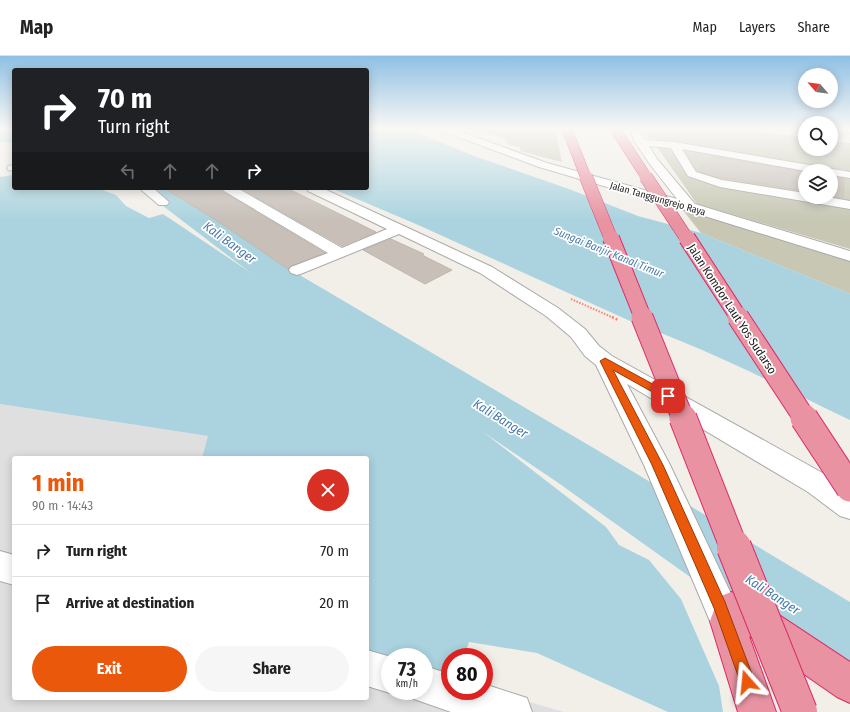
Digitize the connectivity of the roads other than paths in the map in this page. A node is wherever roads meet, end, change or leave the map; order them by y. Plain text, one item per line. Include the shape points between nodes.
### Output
1 (528, 160) edge
2 (579, 160) edge
3 (635, 160) edge
4 (654, 160) edge
5 (683, 160) edge
6 (759, 160) edge
7 (798, 166) edge
8 (838, 173) edge
9 (850, 175) edge
10 (148, 190) edge
11 (231, 190) edge
12 (307, 190) edge
13 (798, 196) edge
14 (163, 202) dead end
15 (838, 203) edge
16 (850, 205) edge
17 (690, 207) junction
18 (392, 232) junction
19 (340, 253) junction
20 (850, 256) edge
21 (297, 270) dead end
22 (605, 361) junction
23 (850, 488) edge
24 (850, 507) edge
25 (0, 566) edge
26 (12, 569) edge
27 (727, 621) junction
28 (369, 669) edge
29 (381, 672) edge
30 (850, 684) edge
31 (433, 688) edge
32 (513, 712) edge
33 (757, 712) edge
34 (800, 712) edge

1 - 17 street, Jalan Tanggungrejo Raya
2 - 34 highway, bridge
3 - 23 highway, Jalan Komdor Laut Yos Sudarso, bridge
4 - 17 street
5 - 13 street via 692,174 720,184
6 - 7 street
8 - 9 street
10 - 14 street
11 - 19 street
12 - 18 street
15 - 16 street
17 - 20 street, Jalan Tanggungrejo Raya
18 - 19 street
18 - 22 street via 486,270 506,282 552,312 578,333 592,351
19 - 21 street
22 - 24 street via 818,484
22 - 27 street via 657,465
25 - 26 street
27 - 30 highway via 730,609 746,613
27 - 33 highway
28 - 29 street
31 - 32 street

